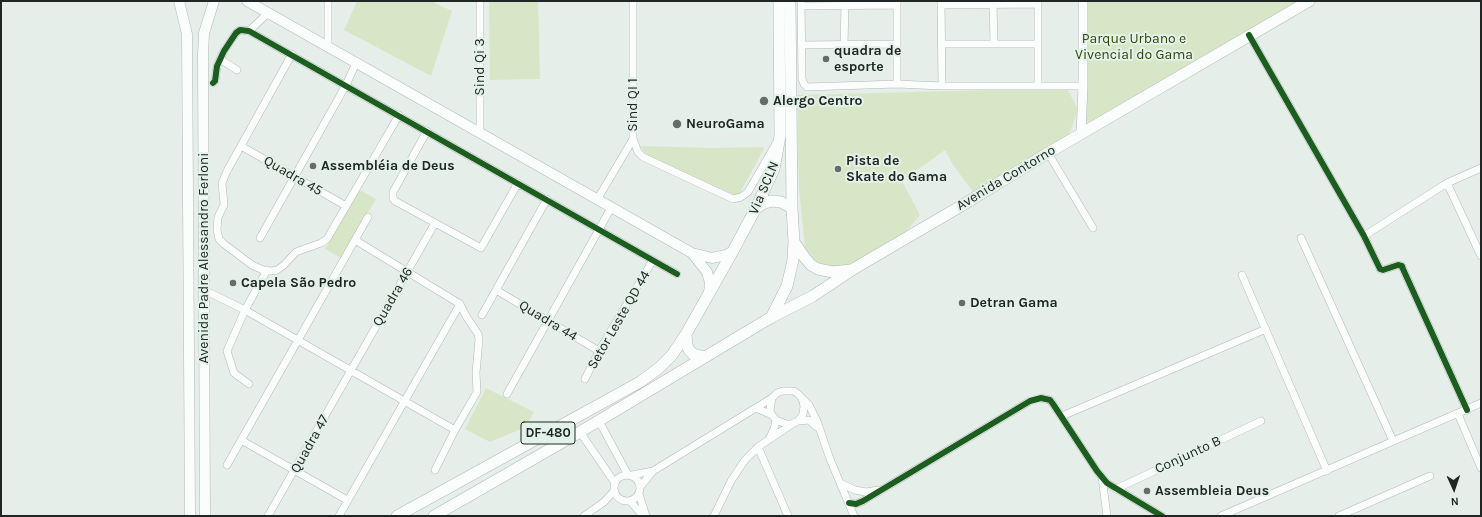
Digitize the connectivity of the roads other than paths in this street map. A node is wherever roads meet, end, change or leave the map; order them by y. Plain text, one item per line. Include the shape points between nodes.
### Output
1 (179, 1) edge
2 (247, 1) edge
3 (328, 1) edge
4 (480, 1) edge
5 (633, 1) edge
6 (779, 1) edge
7 (790, 1) edge
8 (1083, 1) edge
9 (1308, 1) edge
10 (215, 2) edge
11 (801, 3) edge
12 (897, 3) edge
13 (941, 3) edge
14 (1038, 3) edge
15 (993, 4) junction
16 (845, 5) junction
17 (268, 13) junction
18 (249, 31) junction
19 (204, 33) junction
20 (187, 34) junction
21 (1249, 35) junction
22 (844, 44) junction
23 (896, 44) junction
24 (941, 44) junction
25 (994, 44) junction
26 (1038, 44) junction
27 (802, 45) junction
28 (328, 47) junction
29 (292, 54) junction
30 (220, 59) junction
31 (356, 63) junction
32 (237, 70) dead end
33 (213, 83) dead end
34 (897, 84) junction
35 (346, 85) junction
36 (942, 86) junction
37 (1038, 86) junction
38 (1083, 86) junction
39 (785, 95) junction
40 (786, 112) junction
41 (399, 115) junction
42 (188, 121) junction
43 (203, 121) junction
44 (427, 131) junction
45 (480, 132) junction
46 (1080, 134) junction
47 (780, 136) junction
48 (633, 139) junction
49 (240, 146) junction
50 (1048, 153) junction
51 (1481, 168) edge
52 (295, 177) junction
53 (518, 183) junction
54 (1447, 183) junction
55 (547, 199) junction
56 (597, 200) junction
57 (346, 206) junction
58 (611, 208) junction
59 (756, 208) junction
60 (792, 208) junction
61 (189, 217) junction
62 (203, 217) junction
63 (368, 217) dead end
64 (435, 223) junction
65 (1093, 228) dead end
66 (599, 229) junction
67 (204, 232) junction
68 (189, 233) junction
69 (1364, 236) junction
70 (260, 238) dead end
71 (1302, 238) dead end
72 (355, 240) junction
73 (794, 242) junction
74 (733, 251) junction
75 (692, 253) junction
76 (1481, 256) edge
77 (653, 260) junction
78 (267, 270) junction
79 (853, 270) junction
80 (408, 272) junction
81 (677, 274) dead end
82 (1242, 275) dead end
83 (204, 290) junction
84 (496, 290) junction
85 (709, 293) junction
86 (460, 304) junction
87 (246, 310) junction
88 (482, 315) dead end
89 (770, 318) junction
90 (548, 321) junction
91 (1266, 329) junction
92 (686, 334) junction
93 (297, 341) junction
94 (190, 347) junction
95 (204, 347) junction
96 (599, 352) junction
97 (705, 357) junction
98 (350, 371) junction
99 (585, 379) dead end
100 (249, 384) dead end
101 (507, 394) dead end
102 (772, 398) junction
103 (802, 398) junction
104 (404, 402) junction
105 (1481, 403) edge
106 (756, 408) junction
107 (1467, 410) junction
108 (1458, 414) junction
109 (1062, 416) junction
110 (774, 418) junction
111 (1261, 420) dead end
112 (599, 421) junction
113 (795, 422) junction
114 (190, 430) junction
115 (205, 430) junction
116 (455, 430) junction
117 (820, 430) junction
118 (580, 432) junction
119 (241, 440) junction
120 (767, 441) junction
121 (1393, 441) junction
122 (758, 447) junction
123 (519, 449) junction
124 (526, 463) junction
125 (227, 465) dead end
126 (1481, 468) edge
127 (295, 470) junction
128 (435, 470) dead end
129 (1327, 471) junction
130 (653, 472) junction
131 (630, 475) junction
132 (1430, 476) dead end
133 (1102, 477) junction
134 (615, 483) junction
135 (840, 483) junction
136 (641, 486) junction
137 (883, 489) junction
138 (1116, 489) junction
139 (614, 491) junction
140 (639, 494) junction
141 (347, 500) junction
142 (621, 500) junction
143 (630, 501) junction
144 (849, 503) junction
145 (718, 508) junction
146 (595, 509) junction
147 (190, 516) edge
148 (205, 516) edge
149 (268, 516) edge
150 (339, 516) edge
151 (397, 516) edge
152 (434, 516) edge
153 (584, 516) edge
154 (645, 516) edge
155 (714, 516) edge
156 (722, 516) edge
157 (788, 516) edge
158 (854, 516) edge
159 (1107, 516) edge
160 (1162, 516) edge
161 (1221, 516) edge
162 (1339, 516) edge

1 - 20 main road, Avenida Padre Alessandro Ferloni
2 - 17 main road
3 - 28 street
4 - 45 street, Sind Qi 3
5 - 48 street, Sind QI 1
6 - 39 main road, Via SCLN
7 - 39 main road, Via SCLN
8 - 38 street
9 - 21 main road, Avenida Contorno
10 - 19 main road, Avenida Padre Alessandro Ferloni
11 - 16 street
11 - 27 street
12 - 16 street
12 - 23 street
13 - 15 street
13 - 24 street
14 - 15 street
14 - 26 street
15 - 25 street
16 - 22 street
17 - 18 street
17 - 28 main road
18 - 29 street
18 - 30 street via 240,30
19 - 20 main road via 196,37
19 - 43 main road, Avenida Padre Alessandro Ferloni
20 - 42 main road, Avenida Padre Alessandro Ferloni
21 - 46 main road, Avenida Contorno
21 - 69 street
22 - 23 street
22 - 27 street
23 - 34 street
24 - 25 street
24 - 36 street
25 - 26 street
26 - 37 street
27 - 34 street via 802,79 807,87
28 - 31 main road
29 - 35 street
29 - 49 street
30 - 32 street
30 - 33 street
31 - 35 street
31 - 45 main road
34 - 36 street
35 - 41 street
35 - 52 street
36 - 37 street
37 - 38 street
38 - 46 street
39 - 40 main road, Via SCLN
40 - 47 main road, Via SCLN
40 - 60 main road, Via SCLN
41 - 44 street
41 - 57 street
42 - 43 main road via 193,118
42 - 61 main road, Avenida Padre Alessandro Ferloni
43 - 62 main road, Avenida Padre Alessandro Ferloni
44 - 53 street
44 - 64 street via 393,195 395,201
45 - 56 main road
46 - 50 main road, Avenida Contorno
47 - 48 street via 748,192 741,198 733,199 643,157
47 - 59 main road, Via SCLN via 774,169
48 - 56 street, Sind QI 1
49 - 52 street, Quadra 45
49 - 78 street via 222,183 224,205 218,217 218,235 219,239 238,256 252,265
50 - 65 street
50 - 79 main road, Avenida Contorno
51 - 54 street
52 - 57 street, Quadra 45
52 - 70 street
53 - 55 street
53 - 64 street via 480,248
54 - 69 street
54 - 76 street
55 - 66 street
55 - 84 street
56 - 58 main road
57 - 78 street via 327,239 296,252 277,270
58 - 66 street
58 - 75 main road
59 - 60 main road via 771,201 781,202
59 - 74 main road, Via SCLN
60 - 73 main road, Via SCLN
61 - 62 main road via 192,220
61 - 68 main road, Avenida Padre Alessandro Ferloni
62 - 67 main road, Avenida Padre Alessandro Ferloni
63 - 72 street
64 - 80 street, Quadra 46
66 - 77 street
66 - 90 street
67 - 68 main road via 197,229
67 - 83 main road, Avenida Padre Alessandro Ferloni
68 - 94 main road, Avenida Padre Alessandro Ferloni
69 - 107 street via 1380,269 1402,266
71 - 121 street
72 - 80 street
72 - 93 street
73 - 79 main road via 811,265 818,269 833,272
73 - 89 main road, Via SCLN via 790,278
74 - 75 main road via 712,258
74 - 85 main road, Via SCLN
75 - 85 main road via 707,272
77 - 81 street
77 - 96 street, Setor Leste QD 44
78 - 87 street
79 - 89 main road, Avenida Contorno via 813,296
80 - 86 street
80 - 98 street, Quadra 46
82 - 91 street
83 - 87 street
83 - 95 main road, Avenida Padre Alessandro Ferloni
84 - 88 street
84 - 90 street, Quadra 44
85 - 92 main road, Via SCLN
86 - 104 street
86 - 116 street via 478,334 478,389
87 - 93 street
87 - 100 street via 227,351 234,373
89 - 97 main road, Avenida Contorno
90 - 96 street, Quadra 44
90 - 101 street
91 - 109 street
91 - 129 street
92 - 97 main road via 689,350 693,354
92 - 123 main road, DF-480 via 672,355 650,375
93 - 98 street
93 - 119 street
94 - 95 main road via 197,350
94 - 114 main road, Avenida Padre Alessandro Ferloni
95 - 115 main road, Avenida Padre Alessandro Ferloni
96 - 99 street, Setor Leste QD 44
97 - 112 main road, DF-480
98 - 104 street
98 - 127 street, Quadra 47
102 - 103 street via 777,393 789,390
102 - 106 street
102 - 110 street via 770,410
103 - 113 street via 803,414
103 - 117 street via 812,410
104 - 116 street
104 - 141 street
105 - 107 street
106 - 110 street
106 - 130 street
107 - 108 street
108 - 121 street
108 - 126 street
109 - 133 street
109 - 137 street via 1050,400 1036,399
110 - 113 street via 786,424
110 - 120 street via 774,429
111 - 138 street, Conjunto B
112 - 118 main road, DF-480
112 - 131 street
113 - 117 street via 809,420
113 - 120 street
114 - 115 main road via 198,427
114 - 147 main road, Avenida Padre Alessandro Ferloni
115 - 148 main road, Avenida Padre Alessandro Ferloni
116 - 128 street
117 - 135 street
118 - 124 main road, DF-480
118 - 134 street
119 - 125 street
119 - 127 street
120 - 122 street
121 - 129 street
122 - 145 street via 739,468
122 - 157 street
123 - 124 main road via 518,460
123 - 151 main road, DF-480
124 - 152 main road, DF-480
127 - 141 street
127 - 149 street, Quadra 47
129 - 161 street
130 - 131 street
130 - 136 street
131 - 134 street via 622,475
131 - 136 street via 638,480
132 - 162 street
133 - 138 street
133 - 159 street
134 - 139 street
135 - 137 street via 861,491
135 - 144 street
136 - 140 street
137 - 144 street via 859,503
138 - 160 street
139 - 142 street
139 - 146 street
140 - 143 street
140 - 154 street
141 - 150 street
142 - 143 street
142 - 146 street
143 - 154 street
144 - 158 street
145 - 155 street
145 - 156 street
146 - 153 street

